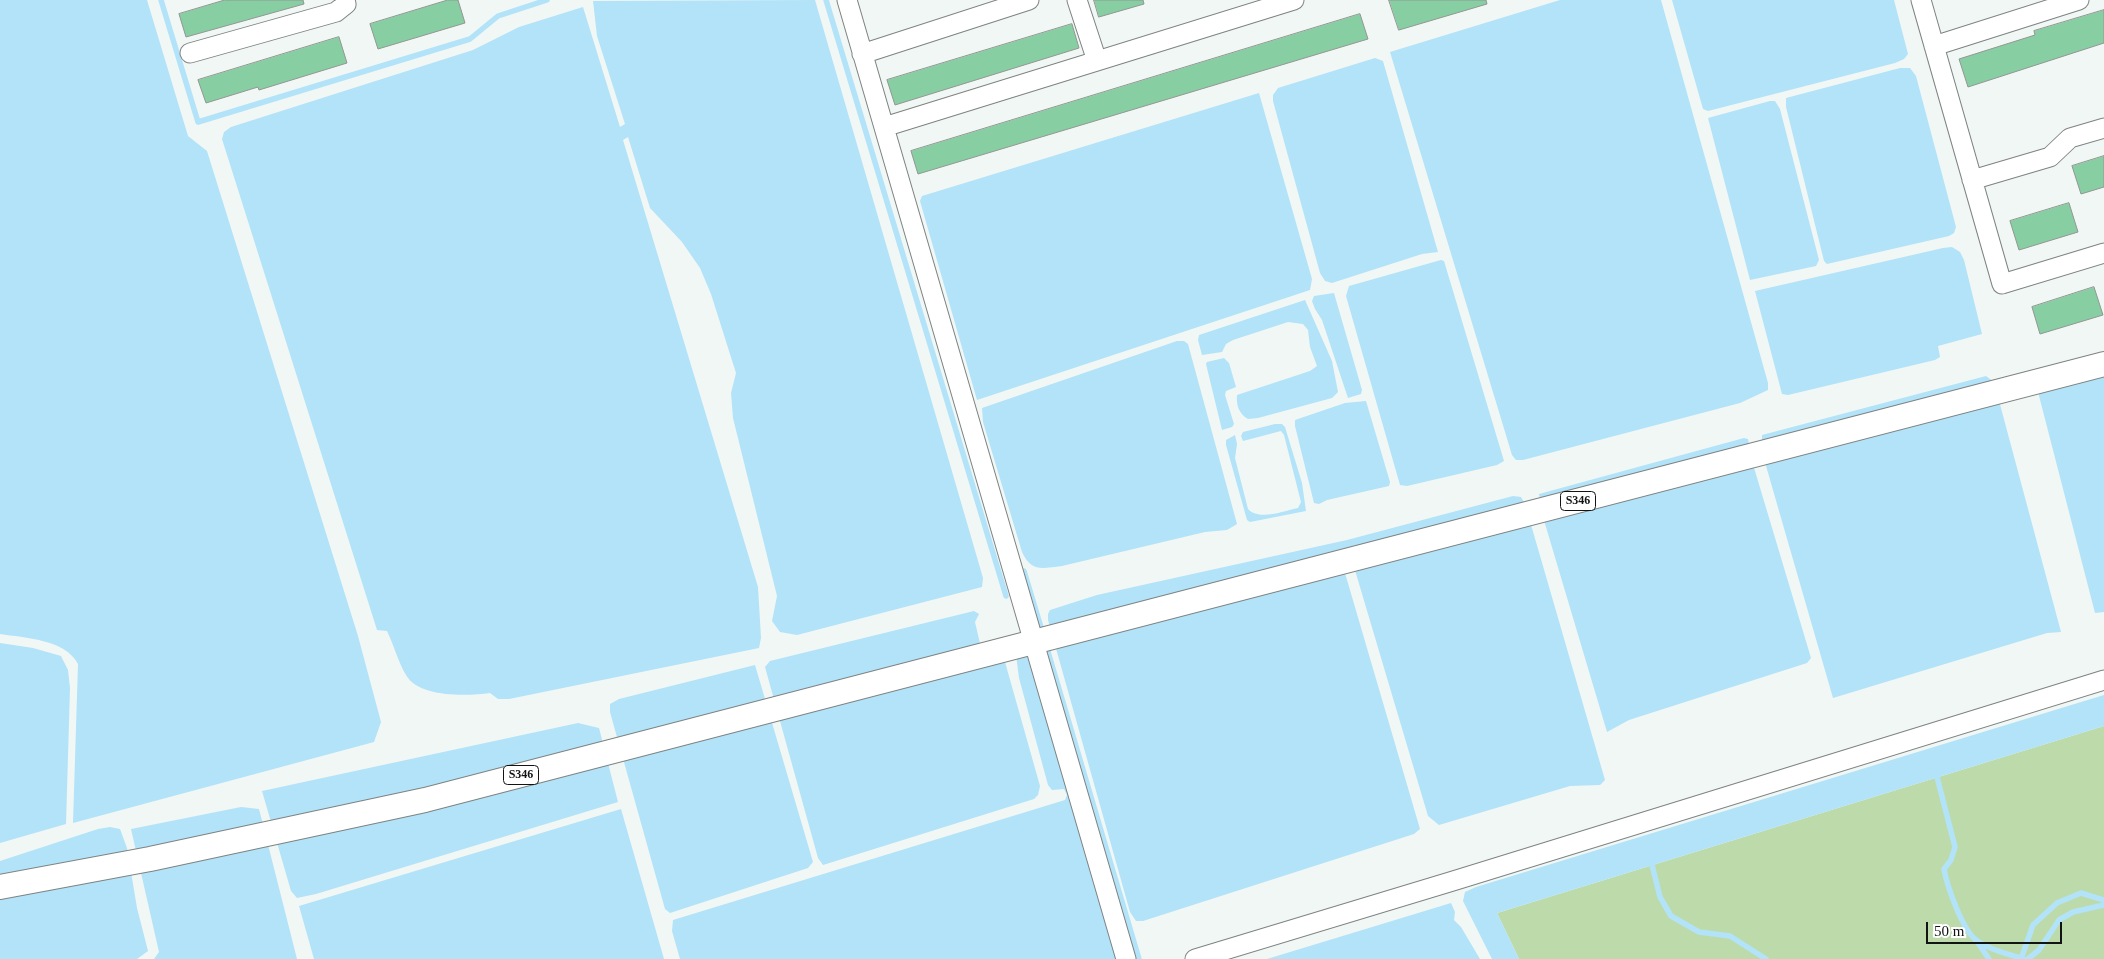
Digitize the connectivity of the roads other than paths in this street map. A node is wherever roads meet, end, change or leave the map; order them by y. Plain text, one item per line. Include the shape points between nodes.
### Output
1 (345, 0) edge
2 (846, 0) edge
3 (1029, 0) edge
4 (1077, 0) edge
5 (1294, 0) edge
6 (1921, 0) edge
7 (2079, 0) edge
8 (1934, 46) junction
9 (190, 53) dead end
10 (862, 54) junction
11 (1097, 61) junction
12 (884, 127) junction
13 (2104, 128) edge
14 (1972, 180) junction
15 (2104, 253) edge
16 (2104, 364) edge
17 (1041, 640) junction
18 (2104, 680) edge
19 (0, 887) edge
20 (1126, 959) edge
21 (1195, 959) edge

1 - 9 street via 346,4 336,12
2 - 10 street
3 - 10 street
4 - 11 street
5 - 11 street
6 - 8 street
7 - 8 street
8 - 14 street
10 - 12 street
11 - 12 street
12 - 17 street
13 - 14 street via 2070,138 2050,158
14 - 15 street via 2002,284
16 - 17 main road, S346
17 - 19 main road, S346 via 425,800 150,860
17 - 20 street
18 - 21 street

